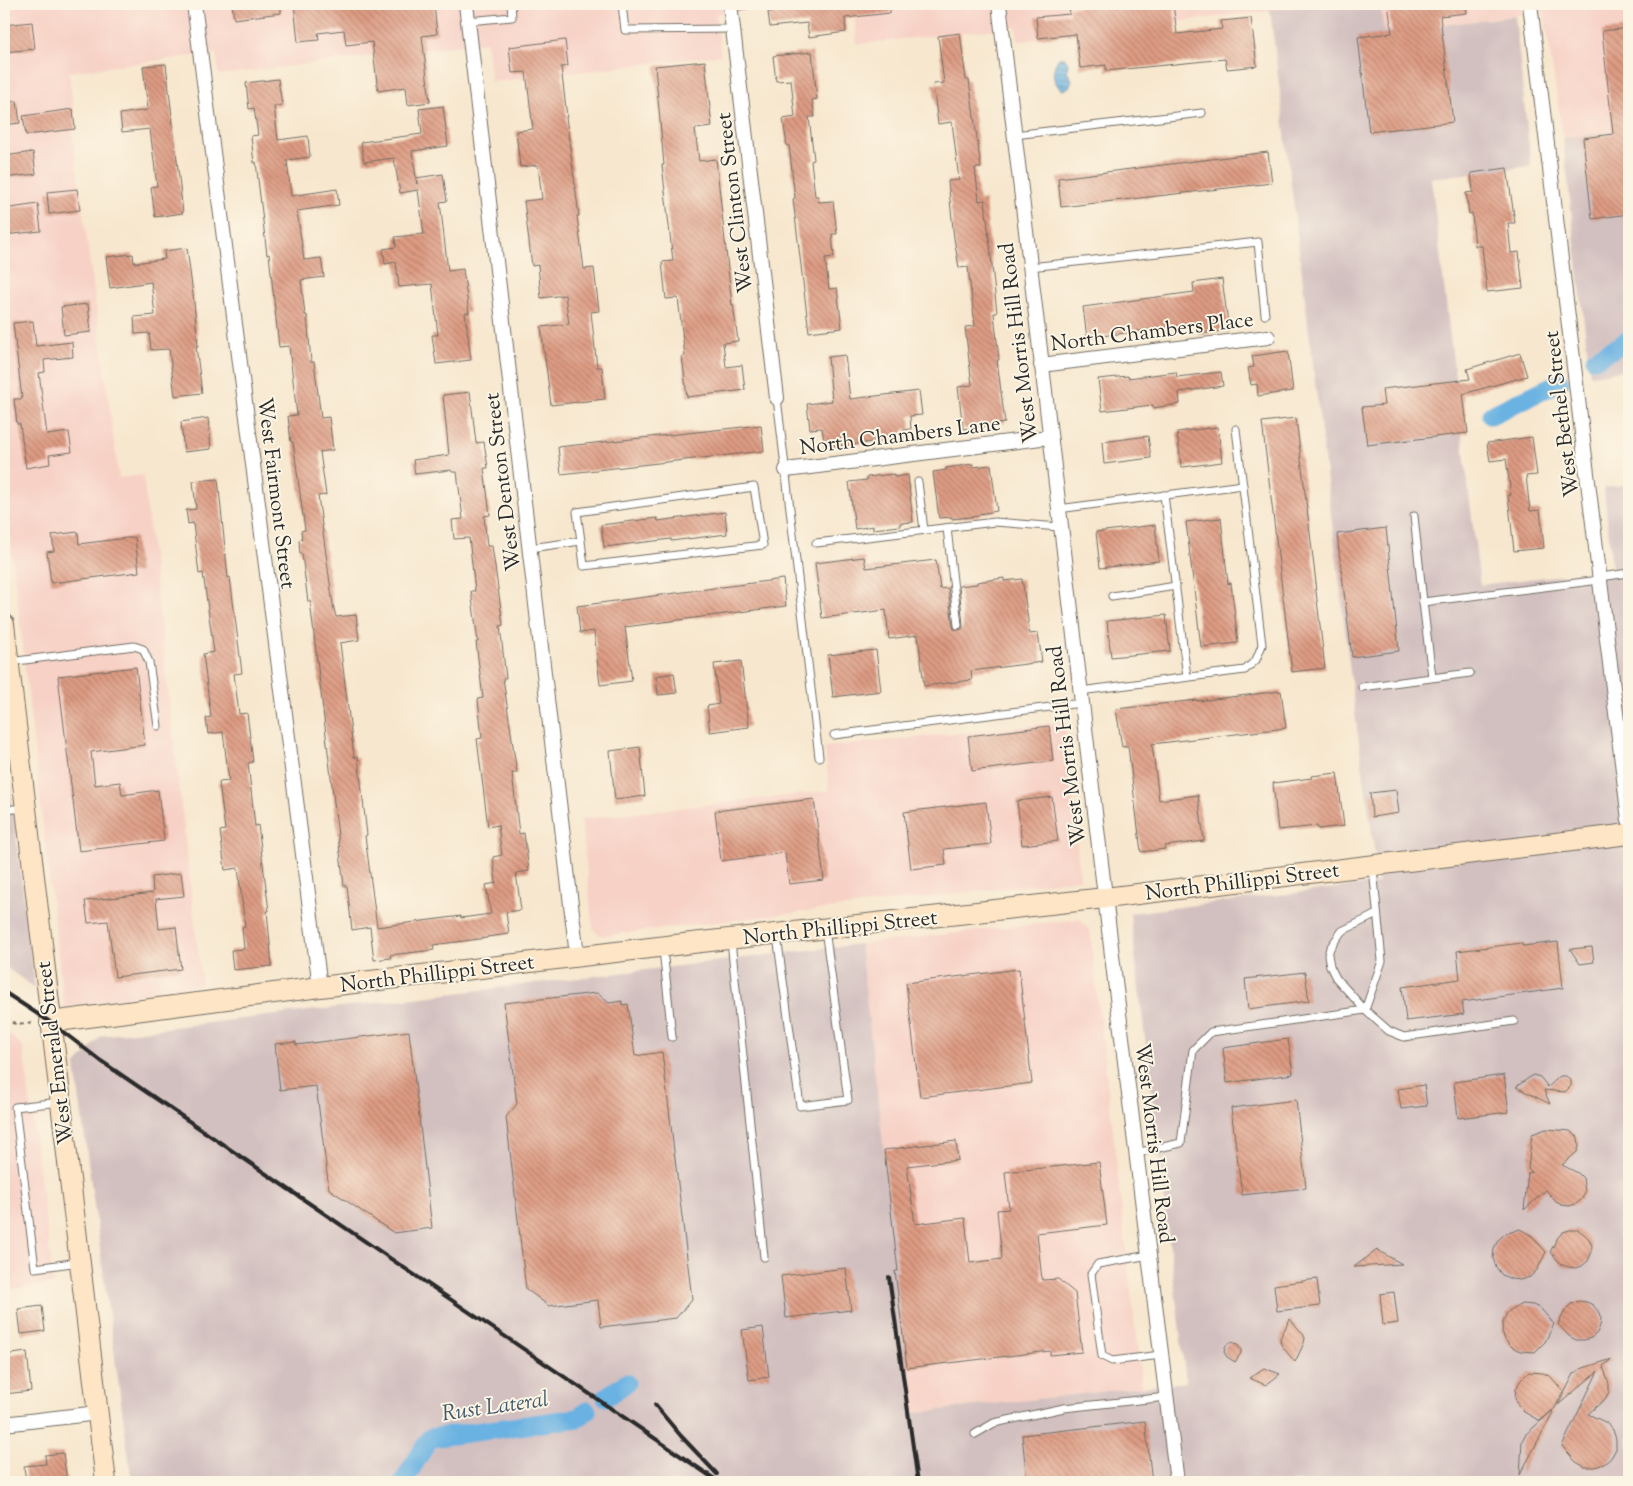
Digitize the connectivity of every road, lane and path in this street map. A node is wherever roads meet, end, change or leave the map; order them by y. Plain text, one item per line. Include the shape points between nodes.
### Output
1 (194, 4) edge
2 (466, 4) edge
3 (511, 4) edge
4 (622, 4) edge
5 (752, 4) edge
6 (999, 4) edge
7 (1530, 4) edge
8 (731, 5) edge
9 (468, 21) junction
10 (734, 29) junction
11 (1202, 113) dead end
12 (1014, 135) junction
13 (1030, 268) junction
14 (1265, 315) dead end
15 (1268, 337) dead end
16 (1041, 365) junction
17 (777, 398) joint
18 (1236, 429) dead end
19 (1049, 437) junction
20 (786, 470) junction
21 (918, 482) dead end
22 (1243, 485) junction
23 (1164, 495) junction
24 (1058, 509) junction
25 (1414, 516) dead end
26 (1060, 527) junction
27 (947, 528) junction
28 (924, 530) junction
29 (581, 541) junction
30 (816, 542) dead end
31 (530, 548) junction
32 (1629, 573) edge
33 (1600, 578) junction
34 (1176, 586) junction
35 (1112, 596) dead end
36 (1423, 602) junction
37 (4, 624) edge
38 (958, 625) dead end
39 (8, 662) junction
40 (1470, 673) dead end
41 (1432, 677) junction
42 (1187, 678) junction
43 (1362, 687) dead end
44 (1081, 697) junction
45 (158, 726) dead end
46 (834, 735) dead end
47 (819, 758) dead end
48 (25, 808) junction
49 (4, 810) edge
50 (1629, 820) edge
51 (1629, 834) edge
52 (1373, 865) junction
53 (1105, 898) junction
54 (1377, 914) junction
55 (825, 928) junction
56 (777, 934) junction
57 (730, 938) junction
58 (663, 946) junction
59 (577, 956) junction
60 (320, 987) junction
61 (1365, 1010) junction
62 (4, 1021) edge
63 (1514, 1021) dead end
64 (50, 1022) junction
65 (672, 1037) dead end
66 (60, 1102) junction
67 (1136, 1153) junction
68 (1149, 1255) junction
69 (764, 1257) dead end
70 (80, 1262) junction
71 (1161, 1355) junction
72 (1166, 1397) junction
73 (98, 1413) junction
74 (4, 1424) edge
75 (976, 1434) dead end
76 (106, 1482) edge
77 (1177, 1482) edge

1 - 60 street, West Fairmont Street
2 - 9 street, West Denton Street
3 - 9 lane via 512,17
4 - 10 lane via 625,30
5 - 8 lane
6 - 12 street, West Morris Hill Road
7 - 33 street, West Bethel Street
8 - 10 street, West Clinton Street
9 - 31 street, West Denton Street
10 - 17 street, West Clinton Street
11 - 12 lane
12 - 13 street, West Morris Hill Road
13 - 14 lane via 1258,242
13 - 16 street, West Morris Hill Road
15 - 16 street, North Chambers Place
16 - 19 street, West Morris Hill Road
17 - 20 lane
18 - 22 lane
19 - 20 street, North Chambers Lane
19 - 24 street, West Morris Hill Road
20 - 47 lane
21 - 28 lane
22 - 23 lane
22 - 42 lane via 1262,645 1256,660 1246,670
23 - 24 lane
23 - 34 lane
24 - 26 street, West Morris Hill Road
25 - 36 lane
26 - 27 lane via 995,522
26 - 44 street, West Morris Hill Road
27 - 28 lane
27 - 38 lane
28 - 30 lane
29 - 29 lane via 584,566 763,545 754,487 577,512
29 - 31 lane
31 - 59 street, West Denton Street
32 - 33 lane
33 - 36 lane
33 - 50 street, West Bethel Street
34 - 35 lane
34 - 42 lane
36 - 41 lane
37 - 39 street, West Emerald Street
39 - 45 lane via 134,646 143,649 149,662
39 - 48 street, West Emerald Street
40 - 41 lane
41 - 43 lane
42 - 44 lane
44 - 46 lane
44 - 53 street, West Morris Hill Road
48 - 49 lane
48 - 64 street, West Emerald Street
51 - 52 street, North Phillippi Street
52 - 53 street, North Phillippi Street
52 - 54 lane
53 - 55 street, North Phillippi Street
53 - 67 street, West Morris Hill Road
54 - 61 lane via 1382,961
54 - 61 lane via 1342,931 1328,955 1336,978
55 - 56 street, North Phillippi Street
55 - 56 lane via 848,1100 800,1106
56 - 57 street, North Phillippi Street
57 - 58 street, North Phillippi Street
57 - 69 lane
58 - 59 street, North Phillippi Street
58 - 65 lane
59 - 60 street, North Phillippi Street
60 - 64 street, North Phillippi Street
61 - 63 lane via 1389,1031 1404,1037
61 - 67 lane via 1211,1032 1193,1050 1181,1143
62 - 64 path via 20,1024
64 - 66 street, West Emerald Street
66 - 70 street, West Emerald Street
66 - 70 lane via 14,1107 34,1268
67 - 68 street, West Morris Hill Road
68 - 71 street, West Morris Hill Road
68 - 71 lane via 1098,1264 1091,1274 1092,1283 1102,1356 1112,1361
70 - 73 street, West Emerald Street
71 - 72 street, West Morris Hill Road
72 - 75 lane via 1064,1408 994,1423
72 - 77 street, West Morris Hill Road
73 - 74 street
73 - 76 street, West Emerald Street

